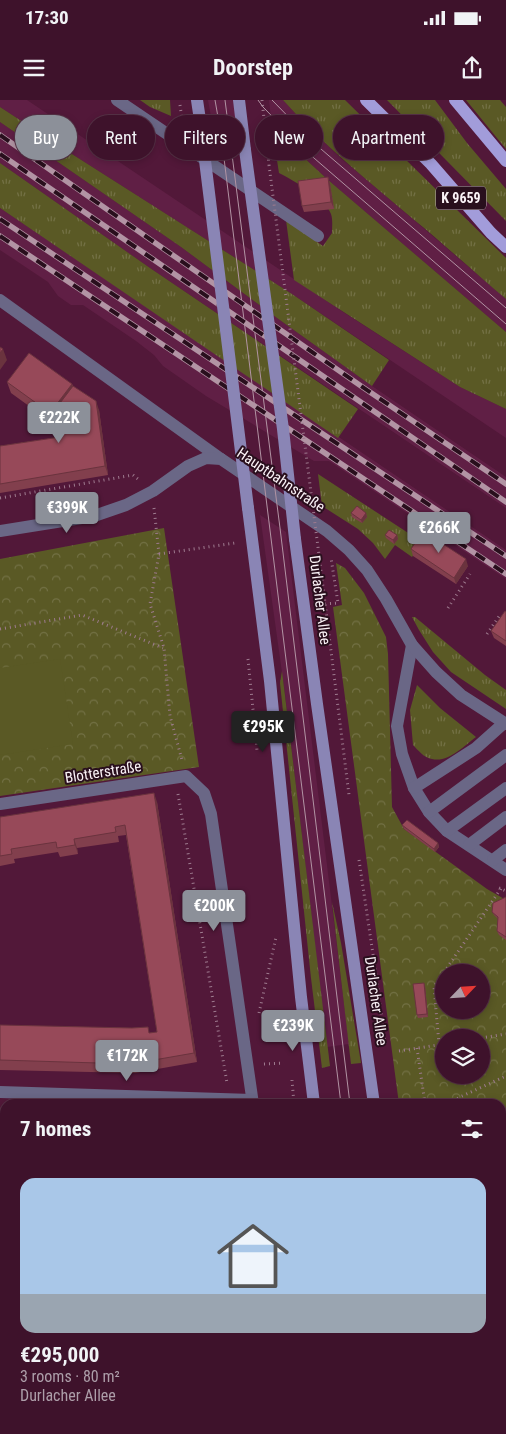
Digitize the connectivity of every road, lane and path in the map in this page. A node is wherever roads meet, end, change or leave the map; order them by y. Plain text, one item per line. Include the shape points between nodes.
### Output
1 (117, 100) edge
2 (198, 100) edge
3 (238, 100) edge
4 (262, 100) edge
5 (366, 100) edge
6 (455, 100) edge
7 (506, 161) edge
8 (318, 236) dead end
9 (506, 247) edge
10 (0, 300) edge
11 (221, 459) junction
12 (153, 490) junction
13 (0, 498) edge
14 (0, 531) edge
15 (235, 534) dead end
16 (159, 554) junction
17 (332, 563) dead end
18 (470, 574) dead end
19 (325, 604) junction
20 (448, 608) dead end
21 (500, 615) edge
22 (0, 629) edge
23 (487, 634) dead end
24 (412, 645) junction
25 (164, 648) junction
26 (247, 654) dead end
27 (505, 724) edge
28 (258, 752) dead end
29 (506, 755) edge
30 (186, 776) junction
31 (414, 788) junction
32 (506, 788) edge
33 (178, 792) dead end
34 (350, 802) dead end
35 (0, 804) edge
36 (429, 812) junction
37 (506, 818) edge
38 (447, 830) junction
39 (469, 844) junction
40 (506, 850) edge
41 (357, 851) dead end
42 (493, 860) junction
43 (506, 870) edge
44 (506, 883) edge
45 (500, 889) junction
46 (506, 891) edge
47 (276, 937) dead end
48 (378, 988) dead end
49 (258, 1019) dead end
50 (438, 1029) edge
51 (506, 1034) edge
52 (490, 1037) edge
53 (435, 1045) edge
54 (417, 1048) junction
55 (399, 1051) dead end
56 (506, 1076) edge
57 (0, 1092) edge
58 (230, 1099) joint
59 (253, 1099) edge
60 (313, 1099) edge
61 (373, 1099) edge
62 (423, 1099) edge
63 (457, 1099) edge

1 - 8 street
2 - 60 main road, bridge via 270,681
3 - 61 main road, Durlacher Allee, bridge via 317,704
4 - 19 path, bridge
5 - 9 main road, K 9659 via 431,164
6 - 7 main road
10 - 11 street, Hauptbahnstraße
11 - 12 street via 206,458 188,466
11 - 24 street, Hauptbahnstraße via 327,531 349,550 368,570
12 - 13 path via 133,475
12 - 14 street via 126,505 94,516
12 - 16 path
15 - 16 path via 236,543
16 - 25 path via 150,604
17 - 19 path via 338,603
18 - 20 path
19 - 34 path
21 - 23 path
22 - 25 path via 82,615
24 - 27 street, Hauptbahnstraße via 461,695
24 - 31 street via 397,726 402,754
25 - 30 path via 170,716
26 - 28 path
27 - 31 street via 476,748
29 - 36 street
30 - 35 street, Blotterstraße
30 - 59 street via 204,793 211,814
31 - 36 street
32 - 38 street
33 - 58 path
36 - 38 street
37 - 39 street
38 - 39 street
39 - 42 street
40 - 42 street
41 - 48 path
42 - 43 street
44 - 45 path
45 - 46 path
45 - 50 path via 434,987
47 - 49 path
51 - 52 path
53 - 54 path
54 - 55 path
54 - 62 path
56 - 63 path
57 - 58 street

